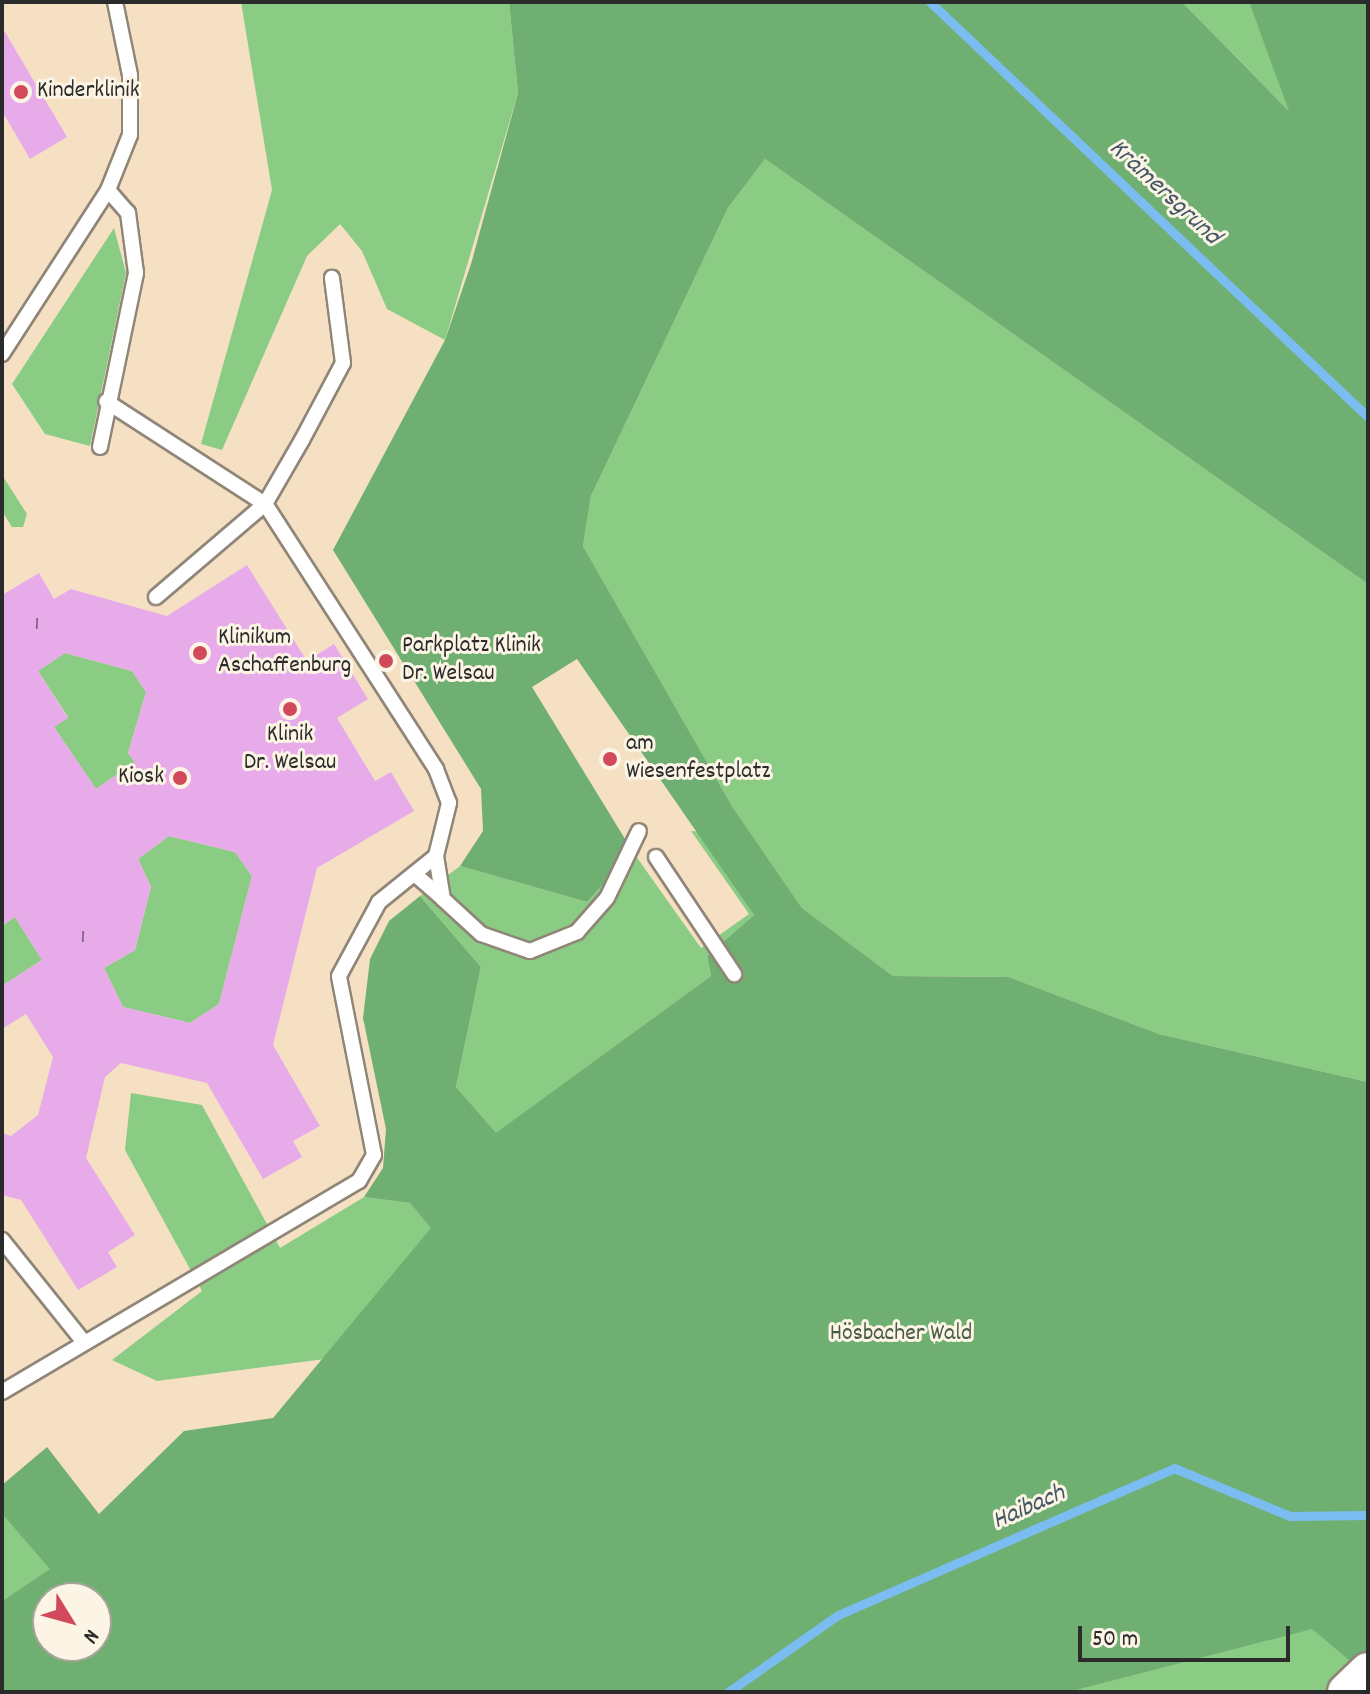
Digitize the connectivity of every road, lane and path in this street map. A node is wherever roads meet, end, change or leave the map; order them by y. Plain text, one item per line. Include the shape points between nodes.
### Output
1 (115, 2) edge
2 (108, 190) junction
3 (332, 278) dead end
4 (2, 354) edge
5 (106, 401) junction
6 (100, 447) dead end
7 (265, 504) junction
8 (156, 597) dead end
9 (639, 831) dead end
10 (436, 856) junction
11 (656, 857) dead end
12 (418, 877) junction
13 (443, 899) junction
14 (734, 974) dead end
15 (2, 1240) edge
16 (83, 1341) junction
17 (2, 1392) edge
18 (1368, 1671) edge
19 (1346, 1692) edge

1 - 2 lane via 130,75 130,135
2 - 4 lane
2 - 5 lane via 128,213 136,273
3 - 7 lane via 343,363
5 - 6 lane
5 - 7 lane
7 - 8 lane
7 - 10 lane via 436,769 449,803
9 - 13 lane via 607,898 577,932 530,951 481,934
10 - 12 lane
10 - 13 lane
11 - 14 lane
12 - 13 lane
12 - 16 lane via 379,902 339,976 374,1155 359,1181
15 - 16 lane
16 - 17 lane
18 - 19 street

